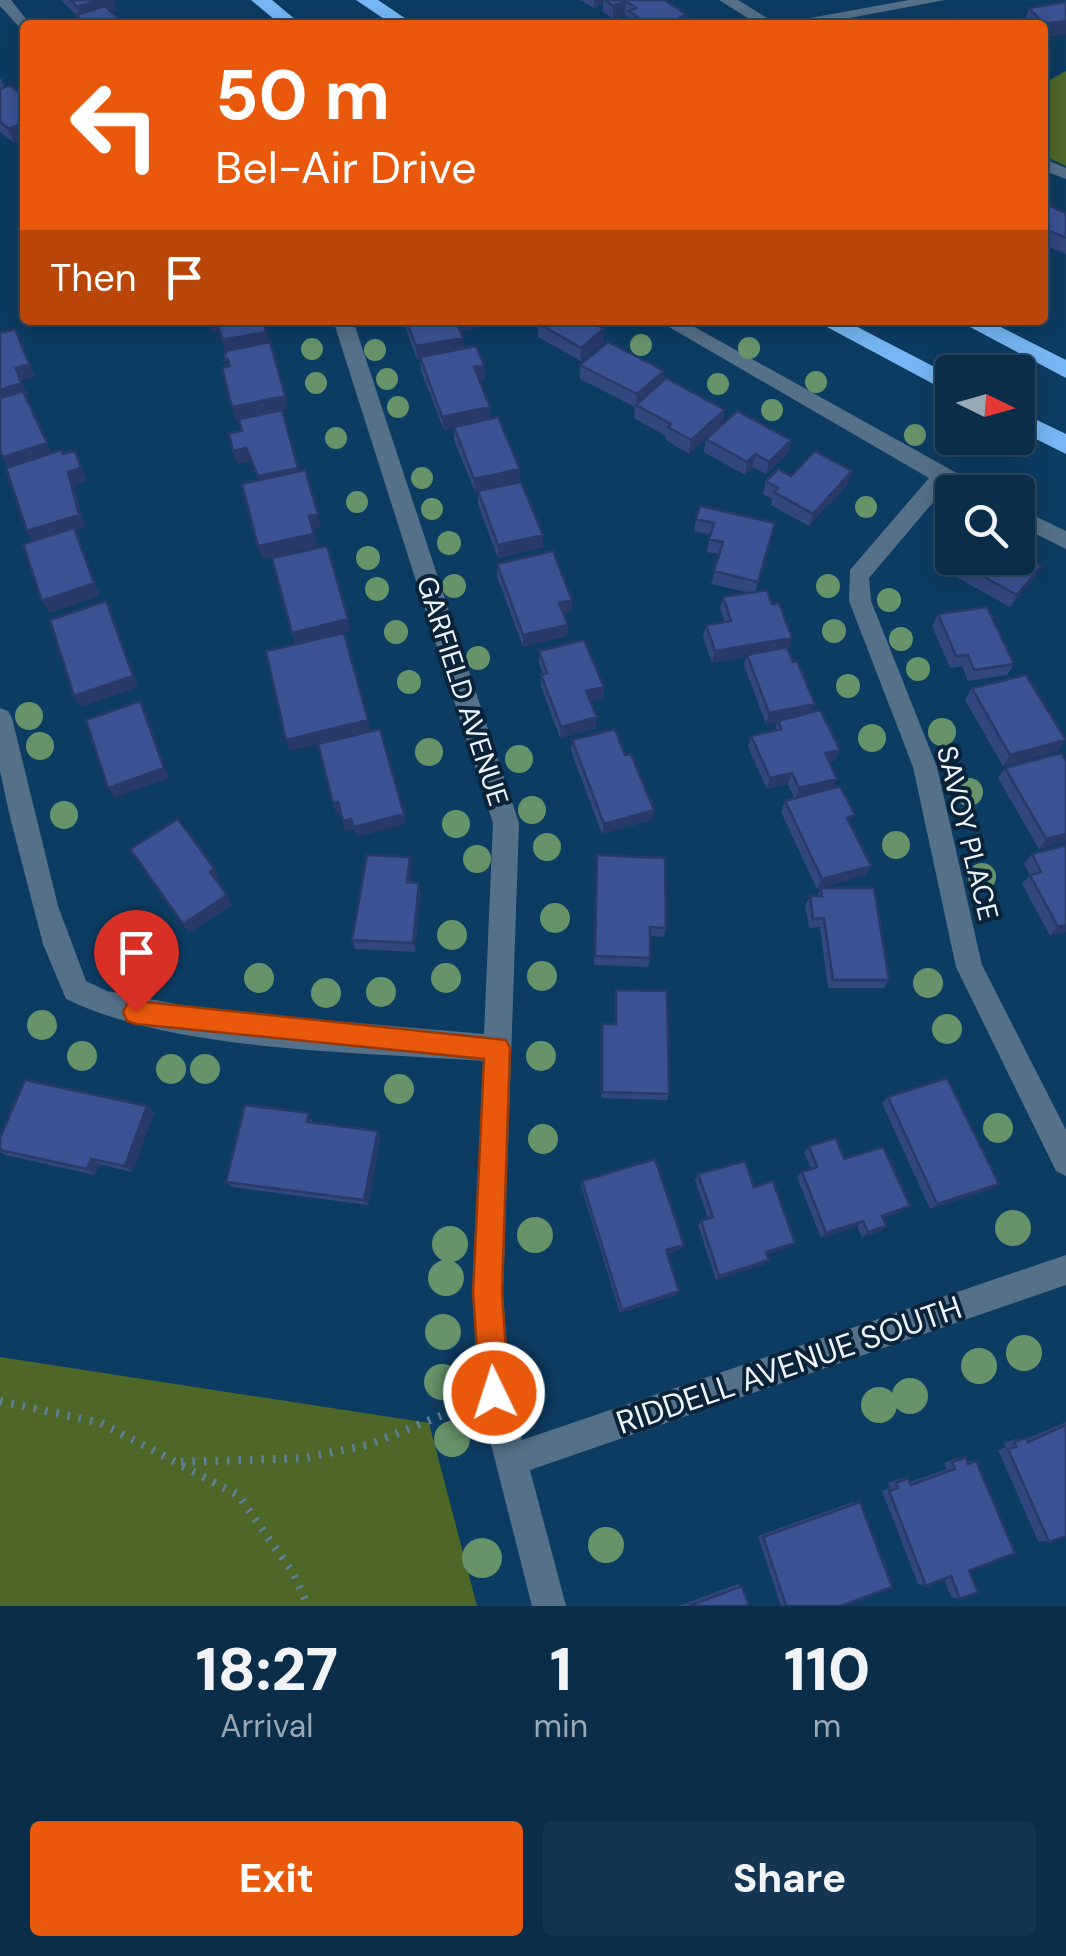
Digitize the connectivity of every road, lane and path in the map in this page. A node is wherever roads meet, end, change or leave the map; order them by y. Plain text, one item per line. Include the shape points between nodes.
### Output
1 (3, 0) edge
2 (260, 0) edge
3 (366, 0) edge
4 (727, 0) edge
5 (936, 0) edge
6 (286, 20) edge
7 (398, 20) edge
8 (761, 20) edge
9 (814, 20) edge
10 (20, 22) edge
11 (345, 325) edge
12 (676, 325) edge
13 (836, 325) edge
14 (978, 325) edge
15 (1066, 370) edge
16 (935, 377) edge
17 (1035, 429) edge
18 (1066, 445) edge
19 (938, 475) edge
20 (935, 485) edge
21 (1035, 525) edge
22 (1066, 541) edge
23 (0, 718) edge
24 (497, 1048) junction
25 (1066, 1161) edge
26 (1066, 1270) edge
27 (0, 1401) edge
28 (430, 1420) dead end
29 (511, 1460) junction
30 (180, 1462) junction
31 (308, 1606) edge
32 (550, 1606) edge

1 - 10 street
2 - 6 highway
3 - 7 highway
4 - 8 street
5 - 9 street
11 - 24 street, GARFIELD AVENUE via 506,823
12 - 19 street
13 - 16 highway
14 - 15 highway
17 - 18 highway
20 - 25 street, SAVOY PLACE via 858,576 860,601 925,767 970,967
21 - 22 street
23 - 24 street via 56,944 74,988 106,1006 165,1018
24 - 29 street, GARFIELD AVENUE via 488,1293 494,1393
26 - 29 street, RIDDELL AVENUE SOUTH
27 - 30 path via 102,1423
28 - 30 path via 368,1444 304,1458
29 - 32 street, GARFIELD AVENUE
30 - 31 path via 238,1495

